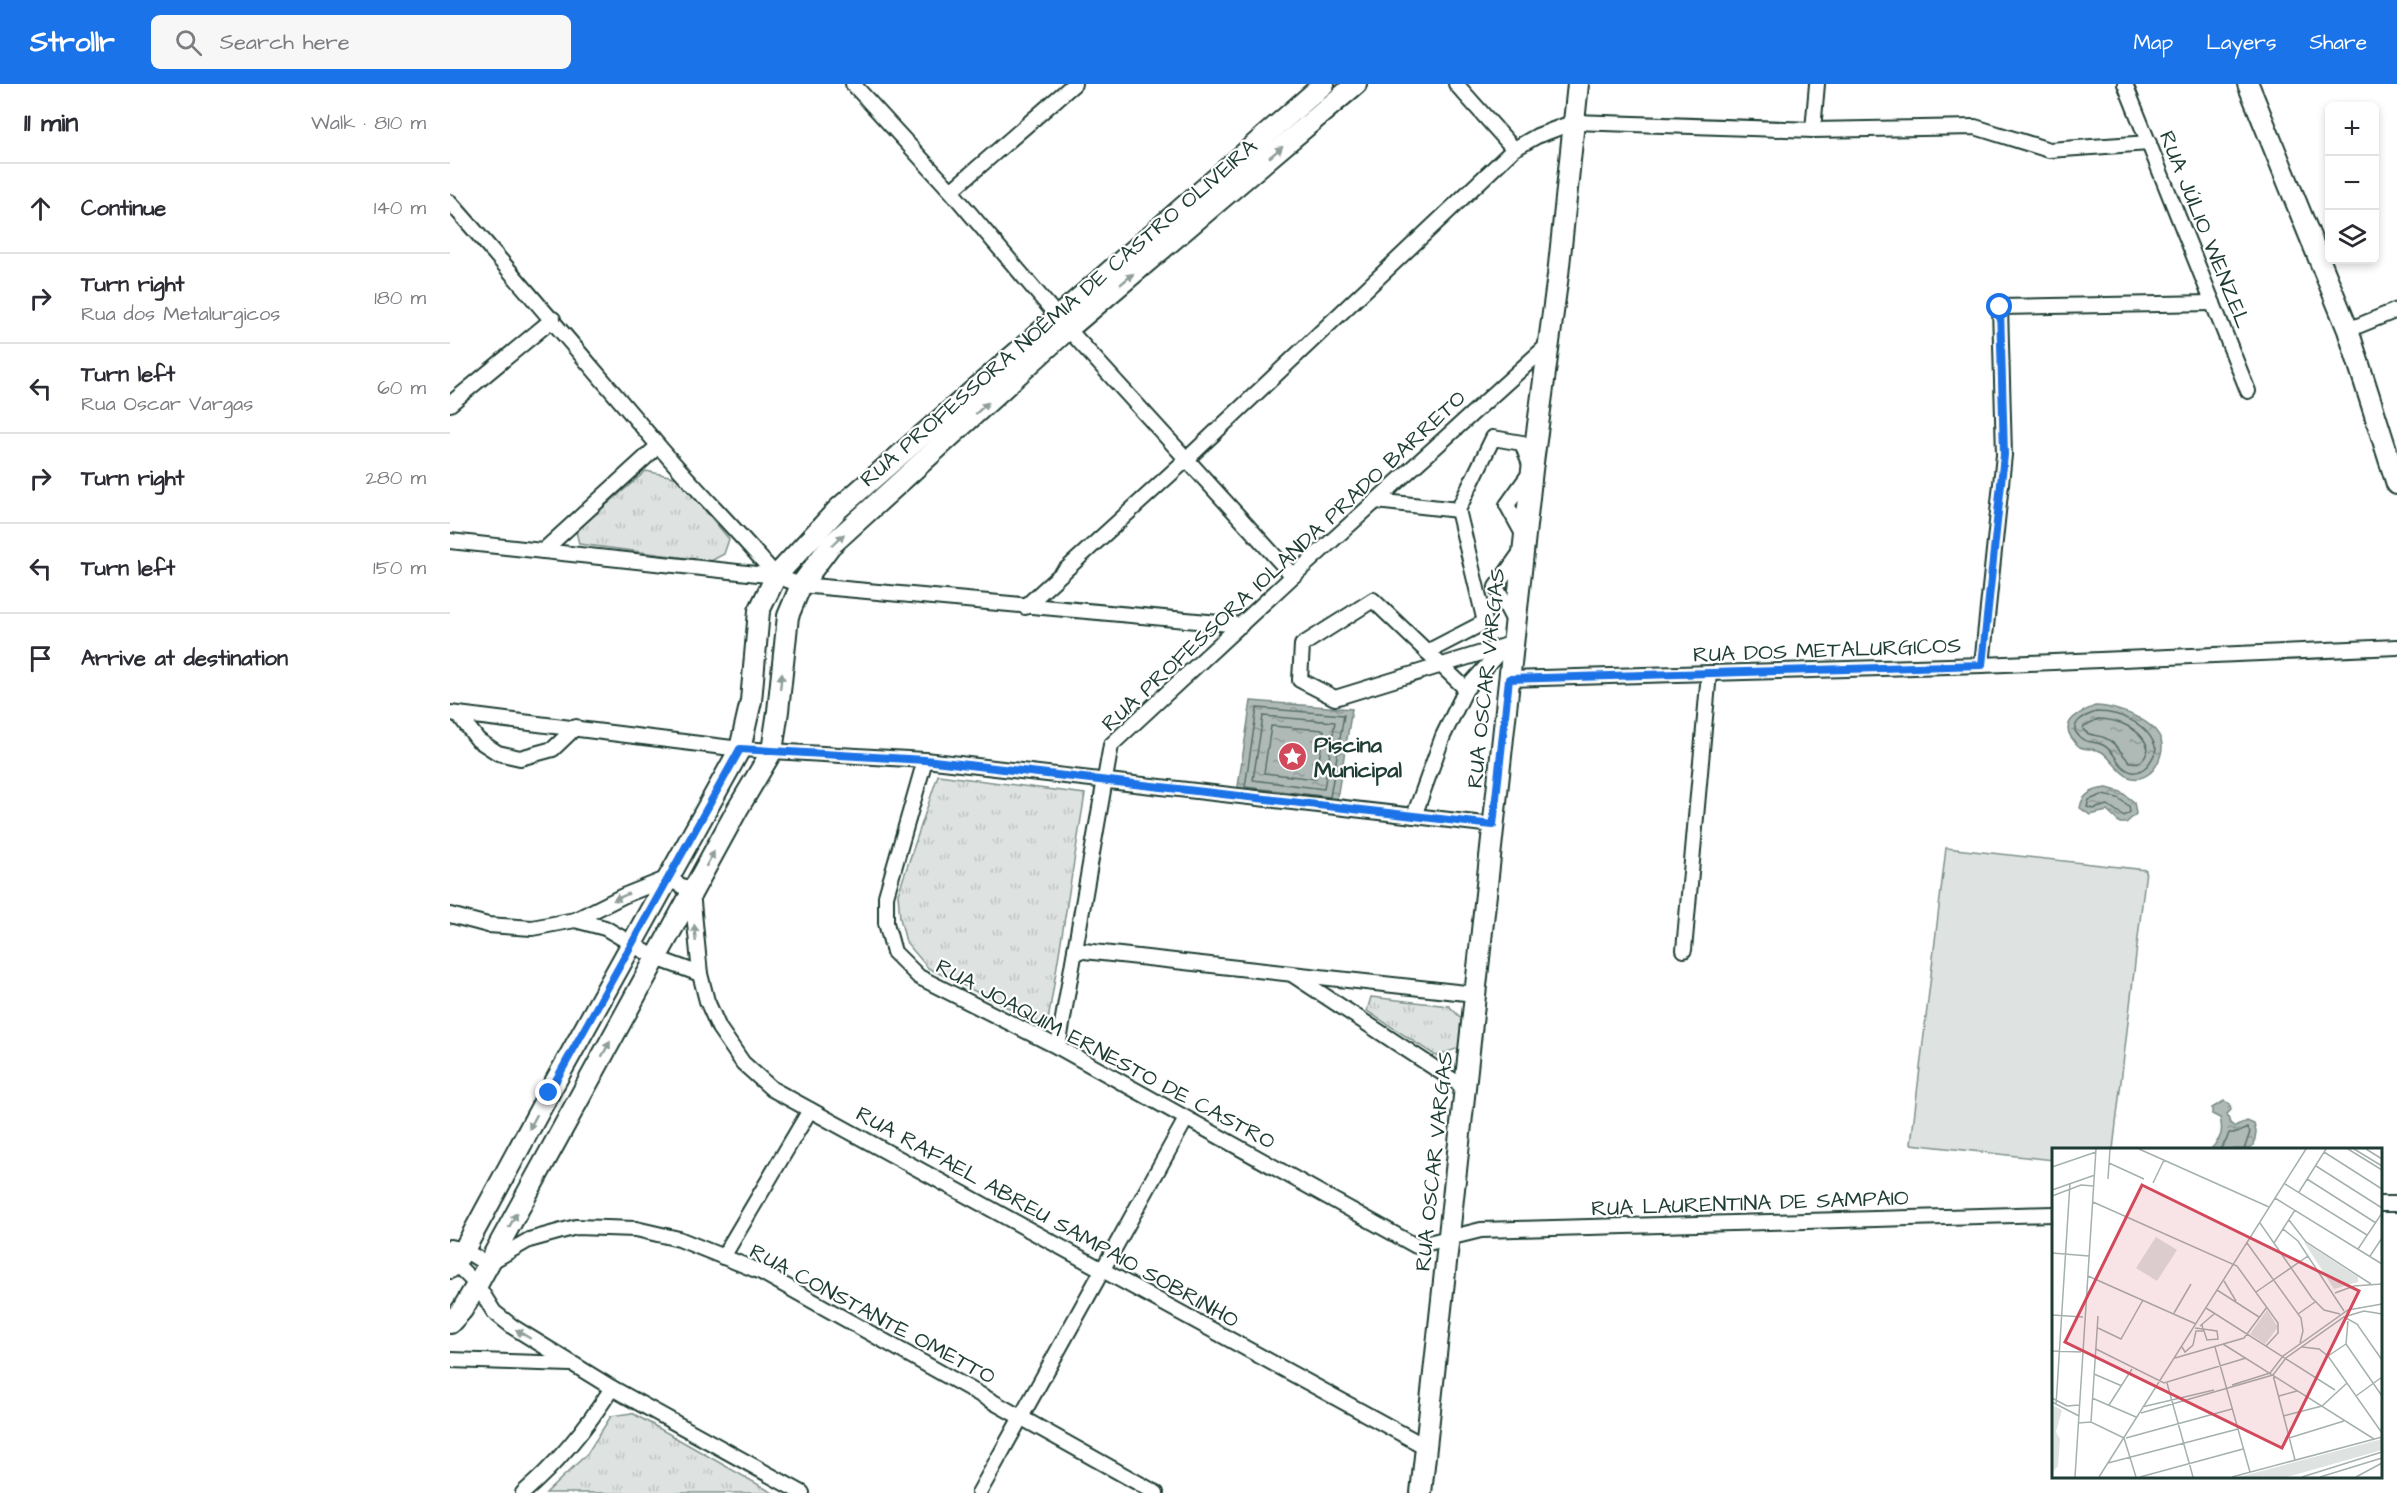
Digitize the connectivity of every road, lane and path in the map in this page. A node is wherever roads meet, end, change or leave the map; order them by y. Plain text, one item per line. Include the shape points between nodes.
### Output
1 (853, 84) edge
2 (1074, 84) edge
3 (1324, 84) edge
4 (1356, 84) edge
5 (1456, 84) edge
6 (1578, 84) edge
7 (1817, 84) edge
8 (2125, 84) edge
9 (2248, 84) edge
10 (1574, 122) junction
11 (1813, 130) junction
12 (2149, 143) junction
13 (1514, 149) junction
14 (951, 191) junction
15 (450, 202) edge
16 (2213, 303) junction
17 (2397, 310) edge
18 (553, 319) junction
19 (1064, 323) junction
20 (2348, 330) junction
21 (1549, 344) junction
22 (2248, 391) dead end
23 (450, 404) edge
24 (658, 446) junction
25 (1187, 459) junction
26 (1532, 470) junction
27 (2397, 484) edge
28 (1376, 501) junction
29 (1458, 510) junction
30 (450, 541) edge
31 (543, 551) junction
32 (776, 576) junction
33 (1293, 576) junction
34 (801, 585) junction
35 (1025, 607) junction
36 (1241, 625) junction
37 (1511, 635) junction
38 (2397, 647) edge
39 (1427, 652) junction
40 (1982, 665) junction
41 (1442, 666) junction
42 (1709, 673) junction
43 (1509, 679) junction
44 (1466, 688) junction
45 (454, 713) edge
46 (576, 727) junction
47 (740, 749) junction
48 (772, 751) junction
49 (925, 760) junction
50 (1105, 781) junction
51 (1414, 816) junction
52 (1493, 825) junction
53 (668, 878) junction
54 (692, 892) junction
55 (450, 915) edge
56 (575, 920) junction
57 (632, 944) junction
58 (1075, 950) junction
59 (1684, 950) dead end
60 (656, 958) junction
61 (700, 974) junction
62 (1291, 974) junction
63 (1475, 993) junction
64 (1058, 1047) junction
65 (1465, 1088) junction
66 (810, 1110) junction
67 (1186, 1119) junction
68 (2052, 1214) edge
69 (1449, 1238) junction
70 (454, 1257) edge
71 (723, 1257) junction
72 (487, 1264) junction
73 (1103, 1270) junction
74 (477, 1285) junction
75 (450, 1323) edge
76 (450, 1360) edge
77 (573, 1364) junction
78 (612, 1388) junction
79 (1021, 1417) junction
80 (1426, 1447) junction
81 (523, 1493) edge
82 (802, 1493) edge
83 (979, 1493) edge
84 (1156, 1493) edge
85 (1421, 1493) edge

1 - 14 street
2 - 14 street
3 - 19 street, RUA PROFESSORA NOÊMIA DE CASTRO OLIVEIRA
19 -> 4 street, RUA PROFESSORA NOÊMIA DE CASTRO OLIVEIRA
5 - 13 street
6 - 10 street, RUA OSCAR VARGAS
7 - 11 street
8 - 12 street, RUA JÚLIO WENZEL
9 - 20 street
10 - 11 street
10 - 13 street
10 - 21 street, RUA OSCAR VARGAS
11 - 12 street via 1975,127 2049,150
12 - 16 street, RUA JÚLIO WENZEL
13 - 25 street
14 - 19 street
15 - 18 street
16 - 22 street, RUA JÚLIO WENZEL
16 - 40 street via 2000,307 2004,455
17 - 20 street
18 - 23 street
18 - 24 street
19 - 25 street
19 - 32 street, RUA PROFESSORA NOÊMIA DE CASTRO OLIVEIRA via 838,509
34 -> 19 street, RUA PROFESSORA NOÊMIA DE CASTRO OLIVEIRA via 830,546
20 - 27 street
21 - 26 street, RUA OSCAR VARGAS
21 - 28 street, RUA PROFESSORA IOLANDA PRADO BARRETO
24 - 31 street
24 - 32 street
25 - 33 street
25 - 35 street
26 - 29 street via 1522,443 1493,438
26 - 37 street, RUA OSCAR VARGAS
28 - 29 street
28 - 33 street, RUA PROFESSORA IOLANDA PRADO BARRETO
29 - 39 street via 1485,622
30 - 31 street
31 - 32 street
32 - 34 street
32 - 47 street, RUA PROFESSORA NOÊMIA DE CASTRO OLIVEIRA via 759,611 751,701
33 - 36 street, RUA PROFESSORA IOLANDA PRADO BARRETO
34 - 35 street
48 -> 34 street, RUA PROFESSORA NOÊMIA DE CASTRO OLIVEIRA via 788,616
35 - 36 street
36 - 50 street, RUA PROFESSORA IOLANDA PRADO BARRETO via 1111,746
37 - 41 street
37 - 43 street, RUA OSCAR VARGAS
37 - 44 street
38 - 40 street, RUA DOS METALURGICOS
39 - 41 street
39 - 41 street via 1373,600 1302,645 1300,680 1335,698
40 - 42 street, RUA DOS METALURGICOS
41 - 44 street
42 - 43 street, RUA DOS METALURGICOS
42 - 59 street
43 - 52 street, RUA OSCAR VARGAS
44 - 51 street via 1443,736
45 - 46 street
45 - 46 street via 477,740 498,753 520,758 553,749
46 - 47 street
47 - 48 street
47 - 53 street, RUA PROFESSORA NOÊMIA DE CASTRO OLIVEIRA
48 - 49 street
54 -> 48 street
49 - 50 street
49 - 64 street, RUA JOAQUIM ERNESTO DE CASTRO via 886,896 886,923 894,952 920,977
50 - 51 street
50 - 58 street, RUA PROFESSORA IOLANDA PRADO BARRETO
51 - 52 street
52 - 63 street, RUA OSCAR VARGAS
53 - 54 street
53 -> 56 street
53 - 57 street, RUA PROFESSORA NOÊMIA DE CASTRO OLIVEIRA
54 - 60 street
61 -> 54 street, RUA RAFAEL ABREU SAMPAIO SOBRINHO
55 - 56 street via 488,925 532,928
56 - 57 street via 605,928
57 - 60 street
57 -> 70 street, RUA PROFESSORA NOÊMIA DE CASTRO OLIVEIRA
58 - 62 street
58 - 64 street, RUA PROFESSORA IOLANDA PRADO BARRETO
60 - 61 street
72 -> 60 street
61 - 66 street, RUA RAFAEL ABREU SAMPAIO SOBRINHO via 719,1028 743,1063 772,1089
62 - 63 street
62 - 65 street
63 - 65 street, RUA OSCAR VARGAS
64 - 67 street, RUA JOAQUIM ERNESTO DE CASTRO
65 - 69 street, RUA OSCAR VARGAS
66 - 71 street
66 - 73 street, RUA RAFAEL ABREU SAMPAIO SOBRINHO
67 - 69 street, RUA JOAQUIM ERNESTO DE CASTRO via 1416,1246
67 - 73 street
68 - 69 street, RUA LAURENTINA DE SAMPAIO via 1481,1230
69 - 80 street, RUA OSCAR VARGAS
70 - 72 street
70 - 74 street
71 - 72 street, RUA CONSTANTE OMETTO via 679,1239 636,1229 576,1227 529,1240
71 - 79 street, RUA CONSTANTE OMETTO via 761,1272
72 - 74 street
73 - 79 street
73 - 80 street, RUA RAFAEL ABREU SAMPAIO SOBRINHO
74 - 75 street
77 -> 74 street via 494,1312
76 - 77 street
77 - 78 street
78 - 81 street via 586,1429
78 - 82 street
79 - 83 street
79 - 84 street, RUA CONSTANTE OMETTO
80 - 85 street, RUA OSCAR VARGAS

